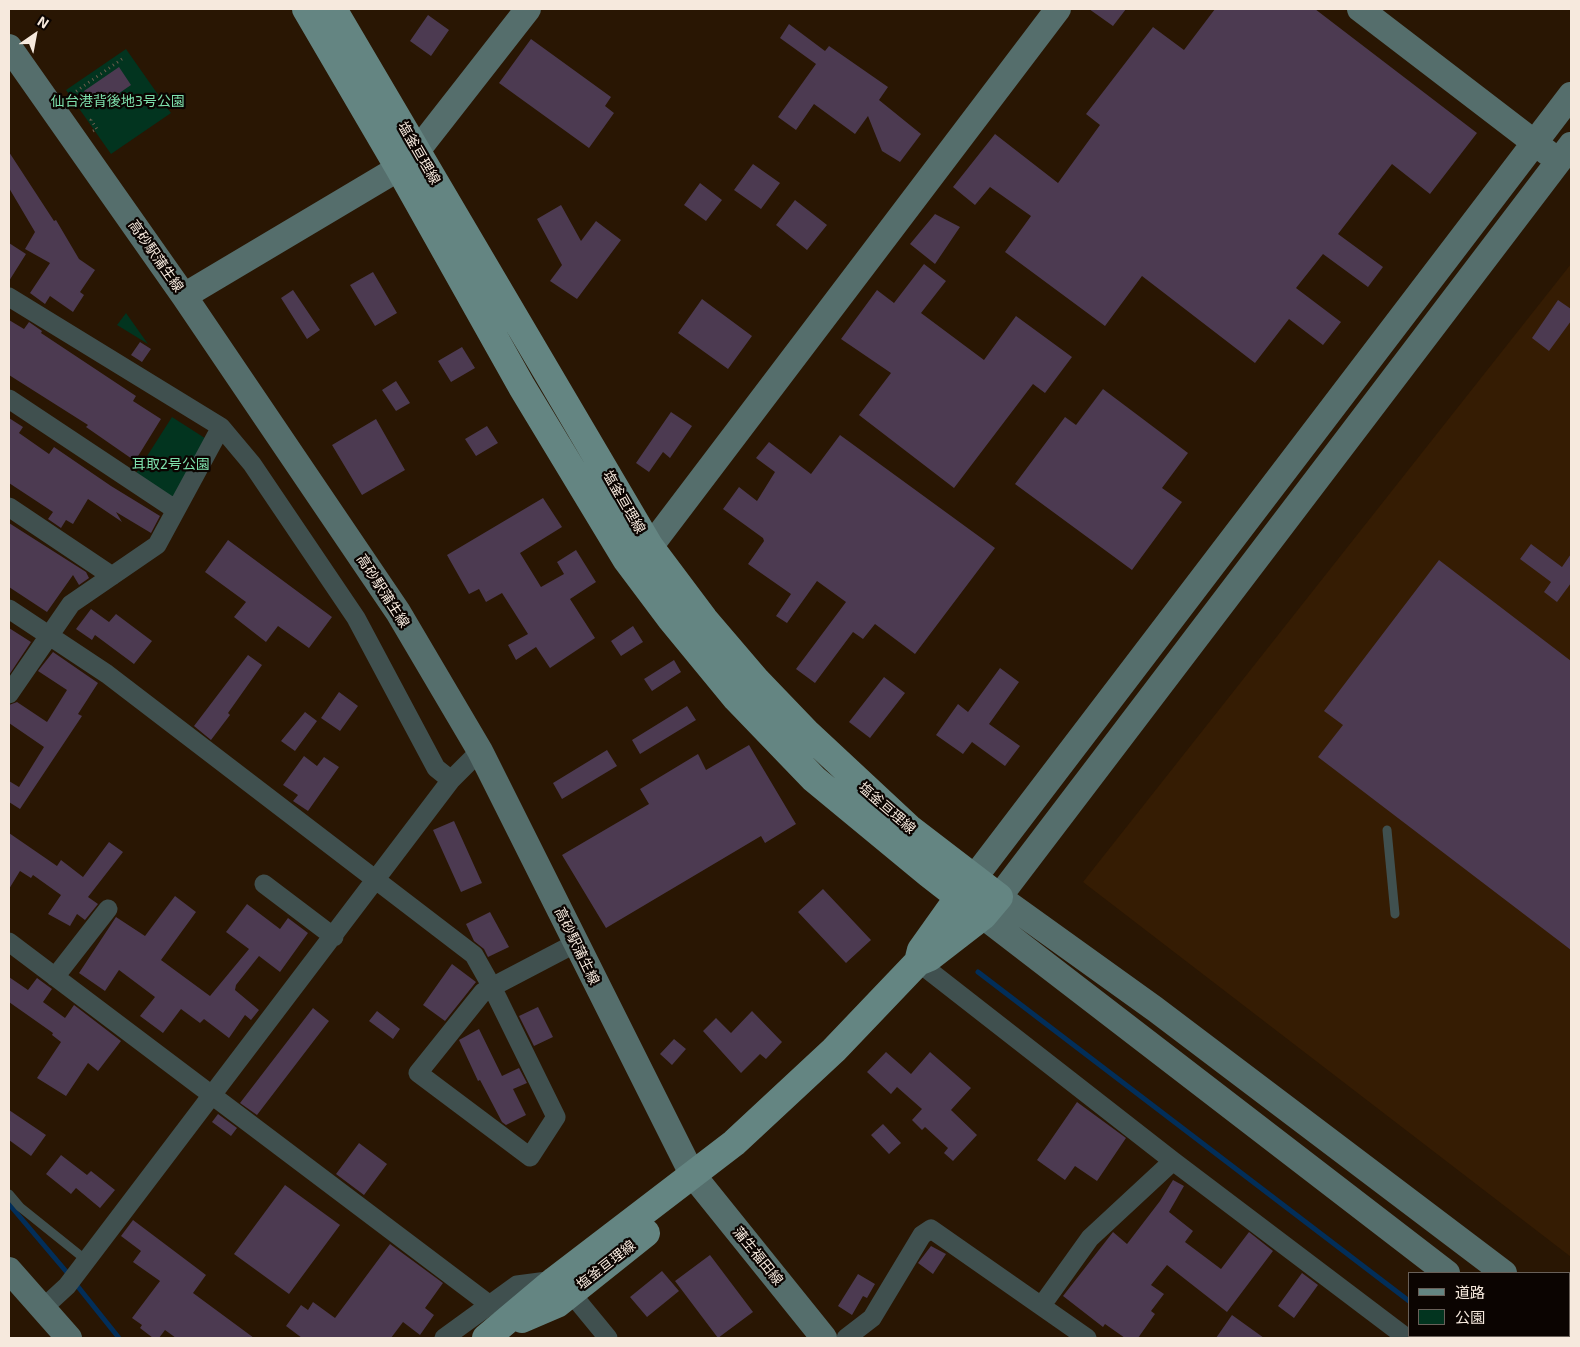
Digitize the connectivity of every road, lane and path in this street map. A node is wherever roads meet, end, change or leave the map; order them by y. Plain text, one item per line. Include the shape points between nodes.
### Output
1 (306, 9) edge
2 (334, 9) edge
3 (528, 9) edge
4 (1058, 9) edge
5 (1360, 9) edge
6 (9, 48) edge
7 (124, 62) dead end
8 (1571, 94) edge
9 (63, 100) dead end
10 (94, 118) dead end
11 (89, 134) dead end
12 (1535, 142) junction
13 (1565, 153) edge
14 (408, 159) junction
15 (184, 296) junction
16 (11, 303) edge
17 (9, 399) edge
18 (221, 428) junction
19 (9, 507) edge
20 (176, 510) junction
21 (650, 547) junction
22 (112, 576) junction
23 (9, 609) edge
24 (49, 636) junction
25 (9, 694) edge
26 (480, 752) junction
27 (451, 780) junction
28 (1387, 830) dead end
29 (378, 879) junction
30 (264, 884) dead end
31 (966, 887) junction
32 (991, 906) junction
33 (108, 909) dead end
34 (1395, 914) dead end
35 (947, 930) junction
36 (334, 937) junction
37 (9, 942) edge
38 (576, 944) junction
39 (923, 956) junction
40 (55, 977) junction
41 (492, 987) junction
42 (213, 1096) junction
43 (1173, 1162) junction
44 (692, 1174) junction
45 (9, 1194) edge
46 (82, 1265) junction
47 (9, 1270) edge
48 (1446, 1272) edge
49 (1503, 1272) edge
50 (563, 1286) junction
51 (1042, 1305) junction
52 (42, 1309) junction
53 (491, 1324) edge
54 (69, 1338) edge
55 (444, 1338) edge
56 (608, 1338) edge
57 (824, 1338) edge
58 (846, 1338) edge
59 (1087, 1338) edge
60 (1407, 1338) edge

1 - 14 main road, 塩釜亘理線
2 - 14 main road, 塩釜亘理線
3 - 14 street
4 - 21 street
5 - 12 street
6 - 15 street, 高砂駅蒲生線
7 - 9 path via 122,59
8 - 12 street
10 - 11 path via 90,120 97,128
12 - 13 street
12 - 31 street
13 - 32 street
14 - 15 street
14 - 21 main road, 塩釜亘理線
14 - 31 main road, 塩釜亘理線 via 522,388 626,559 671,619 736,698 814,779
15 - 26 street, 高砂駅蒲生線 via 398,612
16 - 18 street
17 - 20 street
18 - 20 street
18 - 27 street via 252,464 356,618 436,768
19 - 22 street
20 - 22 street via 157,545
21 - 31 main road, 塩釜亘理線 via 704,619 757,681
22 - 24 street via 72,604
23 - 24 street
24 - 25 street
24 - 29 street via 107,674
26 - 27 street
26 - 38 street, 高砂駅蒲生線
27 - 29 street
28 - 34 lane
29 - 36 street
29 - 41 street via 474,955
30 - 36 street
31 - 32 main road, 塩釜亘理線
31 - 35 main road
32 - 35 main road, 塩釜亘理線
32 - 48 street
32 - 49 street via 1155,1009
33 - 40 street
35 - 39 main road, 塩釜亘理線
36 - 42 street
37 - 40 street
38 - 41 street
38 - 44 street, 高砂駅蒲生線
39 - 43 street
39 - 44 main road, 塩釜亘理線 via 834,1050 734,1142
40 - 42 street
41 - 41 street via 556,1117 530,1157 418,1073 483,992
42 - 46 street
42 - 53 street
43 - 51 street via 1090,1238
43 - 60 street
44 - 50 main road, 塩釜亘理線
44 - 50 main road, 塩釜亘理線 via 675,1210 603,1267 590,1268
44 - 57 street, 蒲生福田線
45 - 46 lane
46 - 52 street via 67,1286
47 - 52 street
50 - 53 main road, 塩釜亘理線
50 - 56 street
51 - 58 street via 930,1229 922,1235 872,1318
51 - 59 street
52 - 54 street
53 - 55 street

